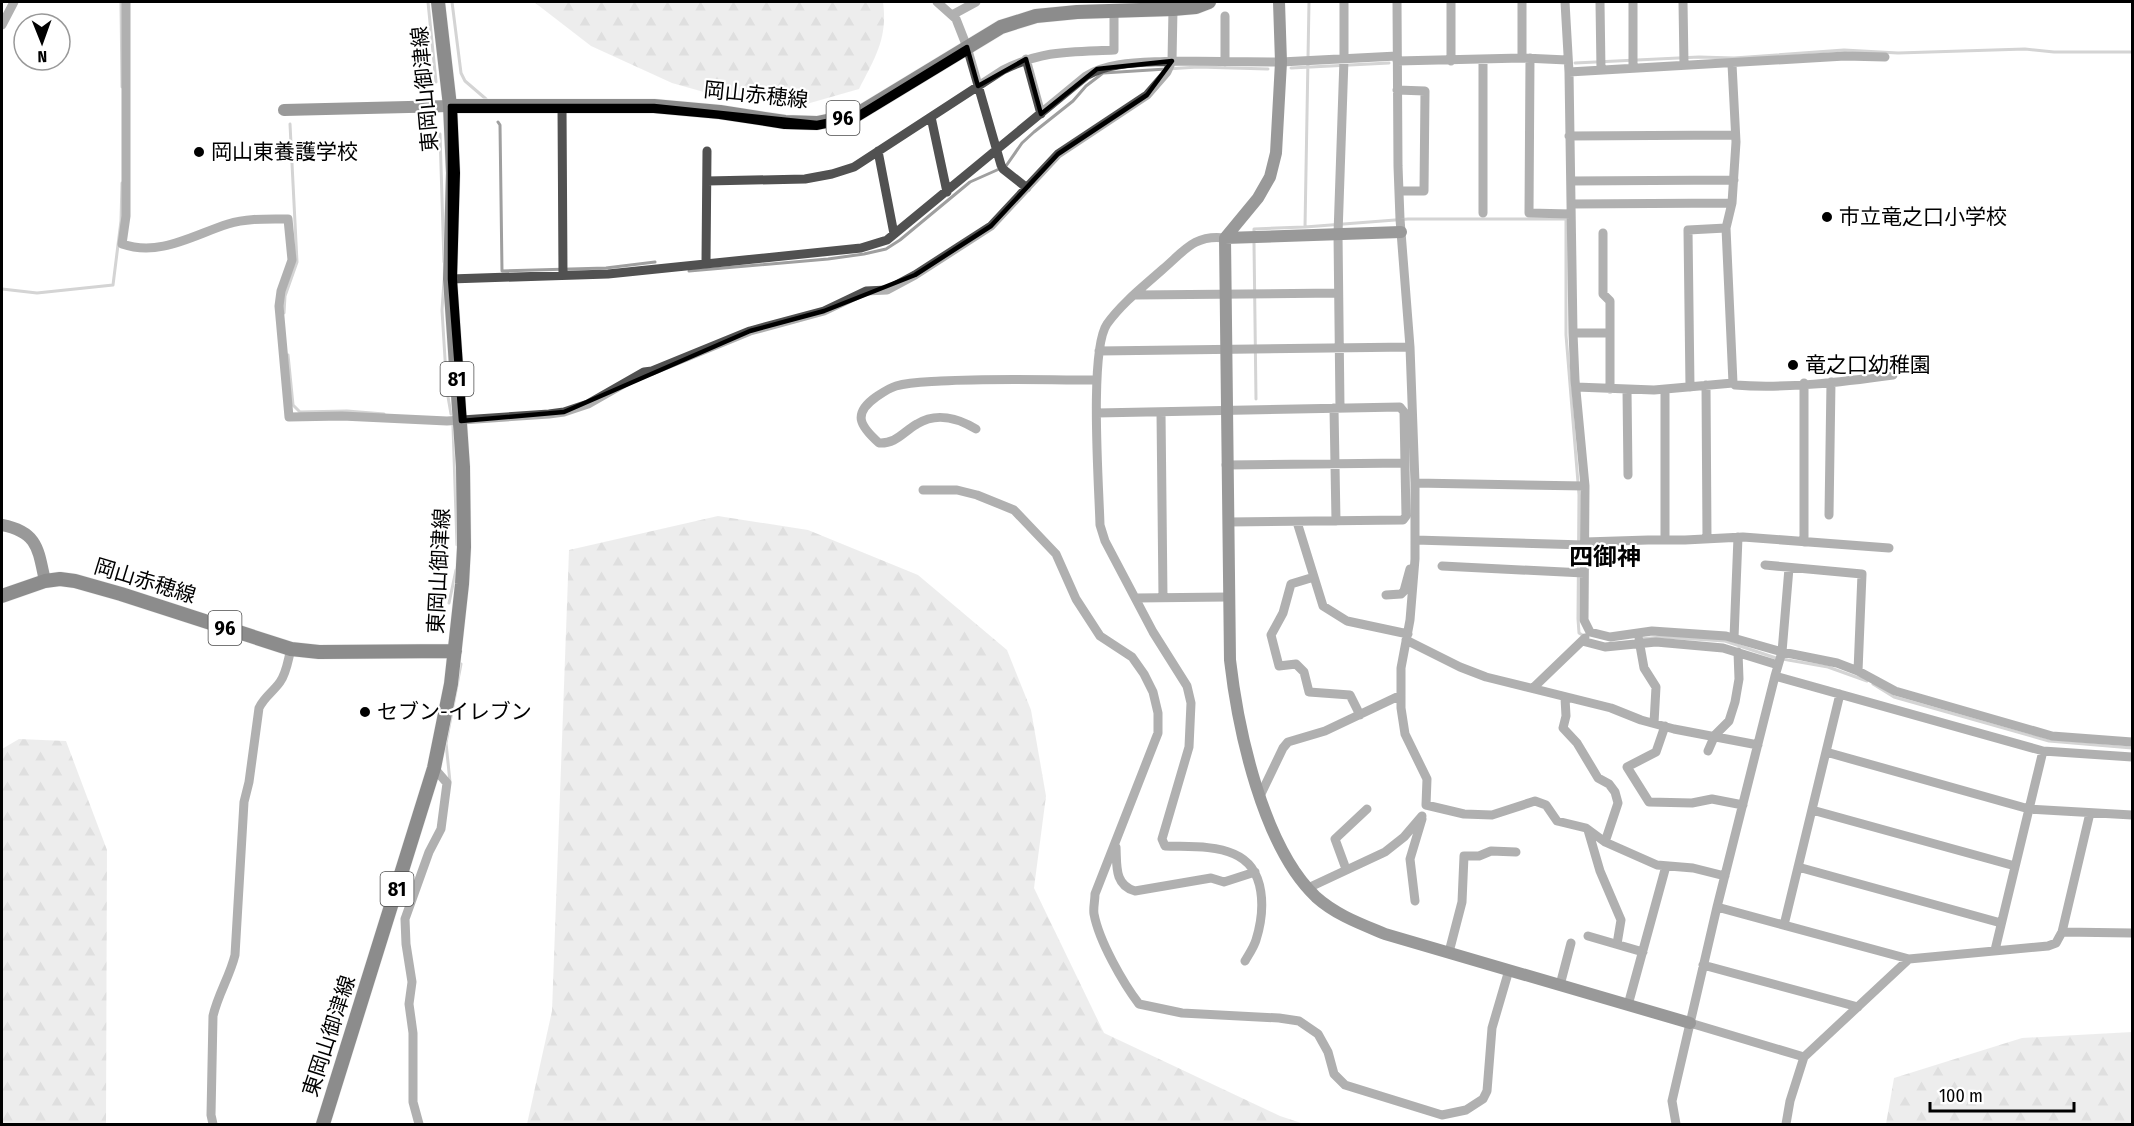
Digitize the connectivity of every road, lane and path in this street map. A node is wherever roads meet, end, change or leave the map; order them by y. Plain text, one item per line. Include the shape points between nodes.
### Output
1 (14, 2) edge
2 (126, 2) edge
3 (438, 2) edge
4 (938, 2) edge
5 (976, 2) edge
6 (1209, 2) edge
7 (1279, 2) edge
8 (1344, 2) edge
9 (1397, 2) edge
10 (1451, 2) edge
11 (1522, 2) edge
12 (1565, 2) edge
13 (1600, 2) edge
14 (1633, 2) edge
15 (1683, 2) edge
16 (1173, 9) junction
17 (1114, 11) junction
18 (952, 15) junction
19 (1226, 16) dead end
20 (2, 25) edge
21 (967, 47) junction
22 (1885, 57) dead end
23 (1526, 58) junction
24 (1026, 59) junction
25 (1397, 59) junction
26 (1483, 60) junction
27 (1568, 60) junction
28 (1684, 60) junction
29 (1451, 61) junction
30 (1226, 62) junction
31 (1281, 62) junction
32 (1344, 63) junction
33 (1633, 63) junction
34 (1732, 64) junction
35 (1601, 65) junction
36 (1170, 67) junction
37 (1569, 72) junction
38 (978, 86) junction
39 (1397, 90) junction
40 (450, 106) junction
41 (562, 106) junction
42 (284, 110) dead end
43 (1041, 114) junction
44 (931, 117) junction
45 (1735, 135) junction
46 (1569, 136) junction
47 (707, 151) dead end
48 (878, 151) junction
49 (996, 151) junction
50 (707, 180) junction
51 (1734, 180) junction
52 (1571, 181) junction
53 (1027, 188) junction
54 (1399, 191) junction
55 (946, 192) junction
56 (1732, 202) junction
57 (1571, 209) junction
58 (1484, 213) dead end
59 (1400, 224) junction
60 (1338, 228) junction
61 (1726, 228) junction
62 (1603, 233) dead end
63 (894, 234) junction
64 (1225, 238) junction
65 (706, 263) junction
66 (563, 271) junction
67 (450, 279) junction
68 (1338, 293) junction
69 (1134, 294) junction
70 (1225, 295) junction
71 (1573, 333) junction
72 (1610, 333) junction
73 (1410, 347) junction
74 (1339, 348) junction
75 (1226, 350) junction
76 (1099, 351) junction
77 (1893, 375) dead end
78 (1097, 380) junction
79 (1831, 382) junction
80 (1733, 383) junction
81 (1804, 383) junction
82 (1706, 385) junction
83 (1576, 387) junction
84 (1690, 387) junction
85 (1610, 389) junction
86 (1665, 389) junction
87 (1627, 390) junction
88 (1337, 408) junction
89 (1226, 410) junction
90 (1161, 412) junction
91 (1098, 413) junction
92 (460, 421) junction
93 (976, 429) dead end
94 (1405, 463) junction
95 (1336, 464) junction
96 (1226, 465) junction
97 (1628, 475) dead end
98 (1415, 483) junction
99 (1580, 486) junction
100 (923, 490) dead end
101 (1829, 515) dead end
102 (1336, 521) junction
103 (1228, 522) junction
104 (1297, 522) junction
105 (2, 525) edge
106 (1738, 537) junction
107 (1707, 538) junction
108 (1415, 540) junction
109 (1665, 540) junction
110 (1804, 542) junction
111 (1581, 544) junction
112 (1890, 548) dead end
113 (1415, 559) junction
114 (1766, 565) dead end
115 (1442, 566) dead end
116 (1789, 568) junction
117 (1579, 572) junction
118 (1314, 577) junction
119 (45, 581) junction
120 (1386, 595) dead end
121 (2, 596) edge
122 (1163, 597) junction
123 (1228, 597) junction
124 (1137, 598) junction
125 (1407, 637) junction
126 (1586, 637) junction
127 (1639, 638) junction
128 (1734, 638) junction
129 (291, 649) junction
130 (454, 651) junction
131 (1738, 652) junction
132 (1782, 652) junction
133 (1778, 665) junction
134 (1858, 671) junction
135 (1775, 676) junction
136 (1533, 688) junction
137 (1840, 694) junction
138 (1401, 695) junction
139 (1564, 698) junction
140 (1360, 715) junction
141 (1654, 723) junction
142 (1665, 726) junction
143 (1715, 735) junction
144 (2133, 742) edge
145 (1758, 745) junction
146 (1708, 751) dead end
147 (2043, 751) junction
148 (1826, 752) junction
149 (2133, 758) edge
150 (435, 768) junction
151 (1260, 796) junction
152 (1426, 805) junction
153 (1743, 805) junction
154 (1367, 809) dead end
155 (2029, 809) junction
156 (1812, 810) junction
157 (2090, 813) junction
158 (2133, 815) edge
159 (1422, 816) junction
160 (1588, 830) junction
161 (1605, 842) junction
162 (1115, 843) junction
163 (1516, 852) dead end
164 (1666, 866) junction
165 (2015, 866) junction
166 (1798, 867) junction
167 (1347, 868) junction
168 (1255, 872) junction
169 (1725, 876) junction
170 (1308, 888) junction
171 (1415, 901) dead end
172 (1717, 907) junction
173 (2001, 923) junction
174 (1784, 925) junction
175 (2062, 932) junction
176 (2133, 933) edge
177 (1588, 936) dead end
178 (1570, 943) dead end
179 (1617, 944) junction
180 (1995, 950) junction
181 (1449, 952) junction
182 (1642, 952) junction
183 (1909, 959) junction
184 (1245, 961) dead end
185 (1703, 965) junction
186 (1509, 970) junction
187 (1560, 985) junction
188 (1628, 1005) junction
189 (1858, 1007) junction
190 (1690, 1023) junction
191 (1804, 1057) junction
192 (213, 1125) edge
193 (323, 1125) edge
194 (418, 1125) edge
195 (1676, 1125) edge
196 (1786, 1125) edge

1 - 20 street
2 - 92 street via 126,216 122,244 156,247 181,243 244,220 288,219 292,260 279,306 289,417
3 - 40 main road, 東岡山御津線 / 81
4 - 18 street
5 - 18 street
6 - 16 main road, 岡山赤穂線 / 96
7 - 31 street
8 - 32 street
9 - 25 street
10 - 29 street
11 - 23 street
12 - 27 street
13 - 35 street
14 - 33 street
15 - 28 street
16 - 17 main road, 岡山赤穂線 / 96
16 - 36 street
17 - 21 main road, 岡山赤穂線 / 96 via 1036,16 1001,27
17 - 24 street via 1114,50 1050,53
18 - 21 street
19 - 30 street
21 - 38 street
21 - 41 main road, 岡山赤穂線 / 96 via 856,115 817,123 654,106
22 - 34 street
23 - 26 street
23 - 27 street
23 - 57 street via 1529,213
24 - 38 street
24 - 43 street
25 - 29 street
25 - 32 street
25 - 39 street
26 - 29 street
26 - 58 street
27 - 37 street
28 - 33 street
28 - 34 street
30 - 31 street
30 - 36 street
31 - 32 street
31 - 64 street via 1276,153 1270,177
32 - 60 street
33 - 35 street
34 - 45 street
35 - 37 street
36 - 43 street via 1097,69
36 - 53 street via 1147,94 1058,154
37 - 46 street
38 - 44 street
38 - 49 street
39 - 54 street
39 - 54 street via 1425,91 1425,191
40 - 41 main road, 岡山赤穂線 / 96
40 - 42 street
40 - 67 main road, 東岡山御津線 / 81
41 - 66 street
43 - 49 street
44 - 48 street
44 - 55 street
45 - 46 street
45 - 51 street
46 - 52 street
47 - 50 street
48 - 50 street via 854,167 805,179
48 - 63 street
49 - 53 street via 1002,167
49 - 55 street
50 - 65 street
51 - 52 street
51 - 56 street
52 - 57 street
53 - 92 street via 991,226 887,290 866,291 824,311 750,331 644,372 588,404 564,412
54 - 59 street
55 - 63 street
56 - 57 street
56 - 61 street
57 - 71 street
59 - 60 street
59 - 73 street
60 - 64 street
60 - 68 street
61 - 80 street
61 - 84 street via 1688,230
62 - 72 street via 1603,294 1611,302
63 - 65 street via 861,248
64 - 69 street via 1209,236 1187,247
64 - 70 street
65 - 66 street via 608,274
66 - 67 street
67 - 92 main road, 東岡山御津線 / 81
68 - 70 street
68 - 74 street
69 - 70 street
69 - 76 street via 1106,325
70 - 75 street
71 - 72 street
71 - 83 street
72 - 85 street
73 - 74 street
73 - 98 street
74 - 75 street
74 - 88 street
75 - 76 street
75 - 89 street
76 - 78 street
77 - 79 street
78 - 91 street
78 - 93 street via 912,383 895,386 878,396 863,406 860,414 862,424 879,443 894,441 928,418 953,418
79 - 81 street
79 - 101 street
80 - 81 street
80 - 82 street
81 - 110 street
82 - 84 street
82 - 107 street
83 - 85 street
83 - 99 street
84 - 86 street
85 - 87 street
86 - 87 street
86 - 109 street
87 - 97 street
88 - 89 street
88 - 94 street via 1400,407 1404,412
88 - 95 street
89 - 90 street
89 - 96 street
90 - 91 street
90 - 122 street
91 - 124 street via 1100,525
92 - 130 main road, 東岡山御津線 / 81 via 464,547
94 - 95 street
94 - 102 street via 1403,520
95 - 96 street
95 - 102 street
96 - 103 street
98 - 99 street
98 - 108 street
99 - 111 street
100 - 162 street via 957,489 1014,510 1056,554 1076,599 1100,636 1132,657 1144,674 1158,713 1158,733
102 - 104 street
103 - 104 street
103 - 123 street
104 - 118 street
105 - 119 street via 16,528 32,539
106 - 107 street
106 - 110 street
106 - 128 street
107 - 109 street
108 - 111 street
108 - 113 street
109 - 111 street
110 - 112 street
111 - 117 street
113 - 120 street via 1404,591
113 - 125 street
114 - 116 street
115 - 117 street
116 - 132 street
116 - 134 street via 1862,574
117 - 126 street
118 - 125 street via 1323,606 1347,621
118 - 140 street via 1291,584 1283,613 1271,635 1279,666 1296,664 1304,672 1309,692 1350,695
119 - 121 main road, 岡山赤穂線 / 96
119 - 129 main road, 岡山赤穂線 / 96 via 67,580 112,591
122 - 123 street
122 - 124 street
123 - 151 street via 1234,694
124 - 168 street via 1187,686 1191,704 1189,747 1162,839 1165,846 1234,854 1251,864
125 - 136 street via 1460,667
125 - 138 street
126 - 127 street via 1605,647 1618,648
126 - 136 street
127 - 128 street via 1652,631
127 - 131 street
127 - 141 street via 1644,668 1656,687
128 - 132 street
129 - 130 main road, 岡山赤穂線 / 96
129 - 192 street via 284,676 260,708 244,802 235,955 213,1016
130 - 150 main road, 東岡山御津線 / 81
131 - 133 street
131 - 143 street via 1735,702 1729,721
132 - 133 street
132 - 134 street
133 - 135 street
134 - 144 street via 1895,692 2052,736
135 - 137 street
135 - 145 street
136 - 139 street
137 - 147 street
137 - 148 street
138 - 140 street
138 - 152 street via 1405,734 1428,779
139 - 141 street
139 - 161 street via 1563,728 1598,778 1615,792 1617,803
140 - 151 street via 1288,742
141 - 142 street
142 - 143 street
142 - 153 street via 1656,752 1627,767 1649,801 1692,803 1712,799
143 - 145 street
143 - 146 street
145 - 153 street
147 - 149 street
147 - 155 street
148 - 155 street
148 - 156 street
150 - 193 main road, 東岡山御津線 / 81
150 - 194 street via 447,783 441,829 405,919 412,982 409,1004 413,1102
151 - 170 street via 1284,854
152 - 159 street
152 - 160 street via 1464,814 1492,815 1535,801 1546,805 1557,821
153 - 169 street
154 - 167 street via 1335,839
155 - 157 street
155 - 165 street
156 - 165 street
156 - 166 street
157 - 158 street
157 - 175 street
159 - 167 street via 1385,852
159 - 171 street via 1410,859
160 - 161 street
160 - 179 street via 1621,920
161 - 164 street
162 - 168 street via 1118,878 1125,889 1135,891 1211,878 1224,882
162 - 186 street via 1095,894 1094,912 1117,968 1140,1004 1182,1013 1299,1021 1318,1034 1334,1074 1345,1084 1442,1115 1466,1110 1483,1100 1492,1028
163 - 181 street via 1464,856 1462,902
164 - 169 street
164 - 182 street
165 - 173 street
166 - 173 street
166 - 174 street
167 - 170 street
168 - 184 street via 1261,885 1259,927
169 - 172 street
170 - 181 street via 1353,921
172 - 174 street
172 - 185 street
173 - 180 street
174 - 183 street
175 - 176 street
175 - 180 street via 2048,946
177 - 179 street
178 - 187 street
179 - 182 street
180 - 183 street
181 - 186 street
182 - 188 street
183 - 189 street
185 - 189 street
185 - 190 street
186 - 187 street
187 - 188 street
188 - 190 street
189 - 191 street
190 - 191 street
190 - 195 street via 1672,1101
191 - 196 street

